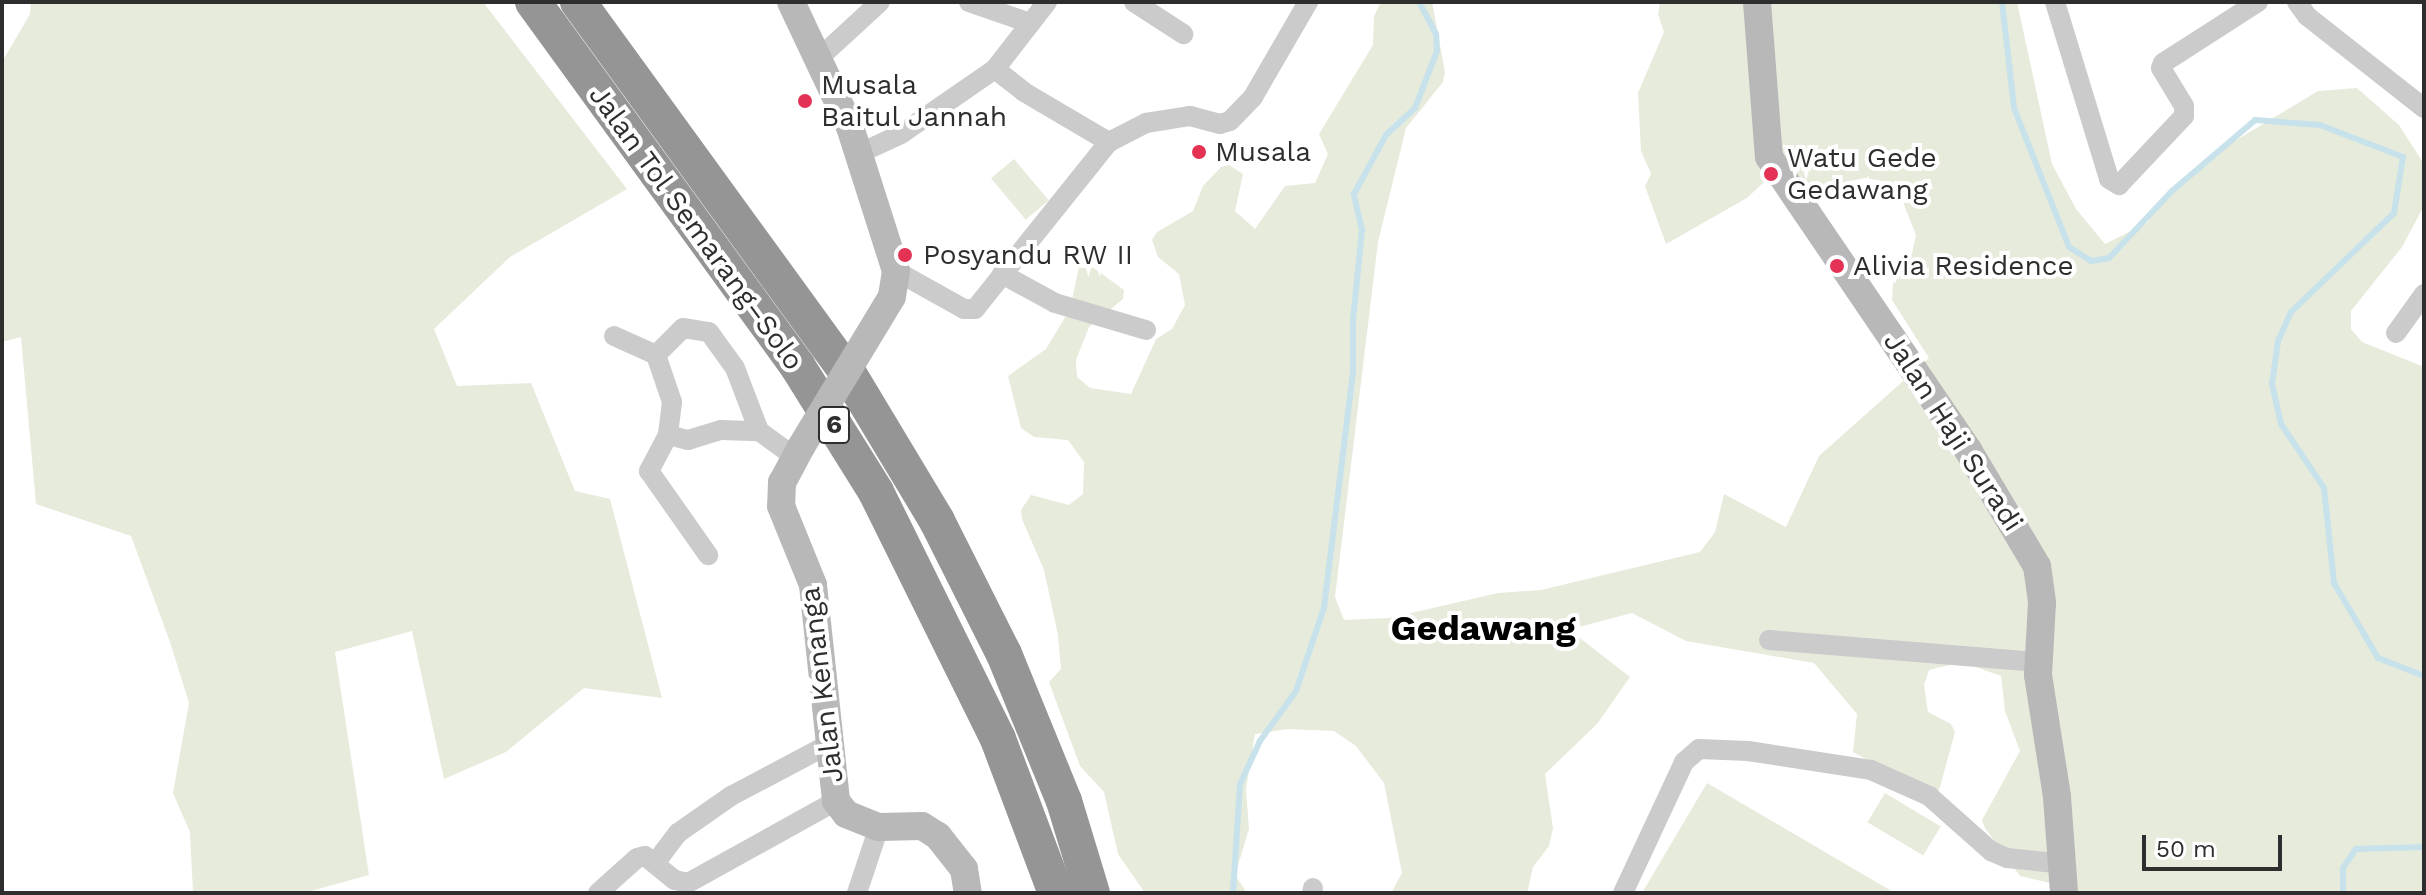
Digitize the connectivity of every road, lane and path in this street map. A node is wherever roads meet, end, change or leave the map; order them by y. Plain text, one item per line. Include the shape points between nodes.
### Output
1 (533, 2) edge
2 (578, 2) edge
3 (791, 2) edge
4 (880, 2) edge
5 (969, 2) edge
6 (1047, 2) edge
7 (1134, 2) edge
8 (1308, 2) edge
9 (1757, 2) edge
10 (2076, 2) edge
11 (2258, 2) edge
12 (2297, 2) edge
13 (2056, 9) edge
14 (1030, 23) junction
15 (1183, 34) dead end
16 (818, 59) junction
17 (995, 69) junction
18 (2424, 108) edge
19 (1109, 142) junction
20 (858, 154) junction
21 (1002, 274) junction
22 (894, 284) junction
23 (2424, 294) edge
24 (1146, 330) dead end
25 (2396, 333) dead end
26 (614, 336) dead end
27 (656, 355) junction
28 (759, 431) junction
29 (668, 435) junction
30 (798, 453) junction
31 (708, 555) dead end
32 (1769, 640) dead end
33 (2038, 662) junction
34 (831, 743) junction
35 (836, 801) junction
36 (879, 827) junction
37 (656, 862) junction
38 (2065, 864) junction
39 (598, 893) edge
40 (857, 893) edge
41 (968, 893) edge
42 (1056, 893) edge
43 (1092, 893) edge
44 (1623, 893) edge
45 (2064, 893) edge

1 - 42 highway, Jalan Tol Semarang–Solo / 6 via 798,367 876,492 998,739
2 - 43 highway, Jalan Tol Semarang–Solo / 6 via 850,376 937,521 1016,683 1064,801
3 - 16 street
4 - 16 street
5 - 14 street
6 - 14 street
7 - 15 street
8 - 19 street via 1253,97 1230,121 1220,124 1190,116 1146,123
9 - 33 street, Jalan Haji Suradi via 1769,157 2032,553 2042,603
10 - 13 street
11 - 13 street via 2163,63 2184,116 2119,185 2109,179
12 - 18 street via 2307,16
14 - 17 street
16 - 20 street
17 - 19 street
17 - 20 street via 901,134
19 - 21 street
20 - 22 street
21 - 22 street via 970,310
21 - 24 street via 1055,303
22 - 30 street, Jalan Kenanga, bridge
23 - 25 street
26 - 27 street
27 - 28 street via 683,328 709,332 735,368
27 - 29 street via 672,402
28 - 29 street via 721,430 688,440
28 - 30 street
29 - 31 street via 649,471
30 - 34 street, Jalan Kenanga via 782,482 781,506 813,585
32 - 33 street
33 - 38 street, Jalan Haji Suradi
34 - 35 street, Jalan Kenanga
34 - 37 street via 731,796 678,833
35 - 36 street, Jalan Kenanga via 846,814
35 - 37 street via 688,883 675,880
36 - 40 street
36 - 41 street, Jalan Kenanga via 922,826 938,836 964,869
37 - 39 street via 637,858
38 - 44 street via 2007,858 1991,851 1929,796 1889,776 1842,763 1699,749 1684,762
38 - 45 street, Jalan Haji Suradi

